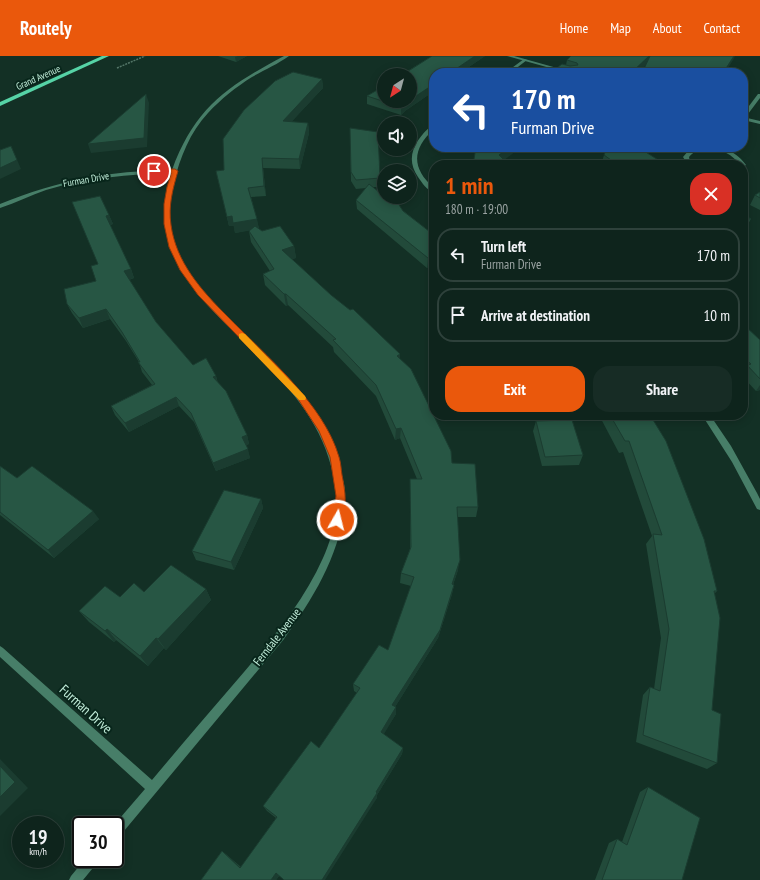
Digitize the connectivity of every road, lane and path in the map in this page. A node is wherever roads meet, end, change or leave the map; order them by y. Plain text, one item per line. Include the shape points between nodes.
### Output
1 (100, 56) edge
2 (106, 56) edge
3 (287, 56) edge
4 (509, 56) edge
5 (525, 60) junction
6 (514, 68) edge
7 (554, 68) edge
8 (7, 94) dead end
9 (760, 95) edge
10 (0, 104) edge
11 (748, 111) edge
12 (748, 119) edge
13 (760, 123) edge
14 (429, 129) edge
15 (728, 152) edge
16 (740, 160) edge
17 (175, 171) junction
18 (429, 187) edge
19 (0, 206) edge
20 (710, 420) edge
21 (760, 507) edge
22 (0, 651) edge
23 (152, 788) junction
24 (124, 822) edge
25 (85, 868) edge
26 (75, 880) edge

1 - 8 main road, Grand Avenue
2 - 10 main road, Grand Avenue
3 - 17 street, Ferndale Avenue via 253,74 206,110 187,139
4 - 5 street
5 - 6 street
5 - 7 street
9 - 11 street
12 - 13 street
14 - 18 street via 417,145 413,162 424,183
15 - 16 street
17 - 19 street, Furman Drive via 135,171 99,175 55,184
17 - 23 street, Ferndale Avenue via 167,204 167,224 173,247 184,270 200,293 299,394 323,429 335,457 341,496 335,532 322,571 295,617
20 - 21 street via 744,475
22 - 23 street, Furman Drive
23 - 24 street, Ferndale Avenue
25 - 26 street

